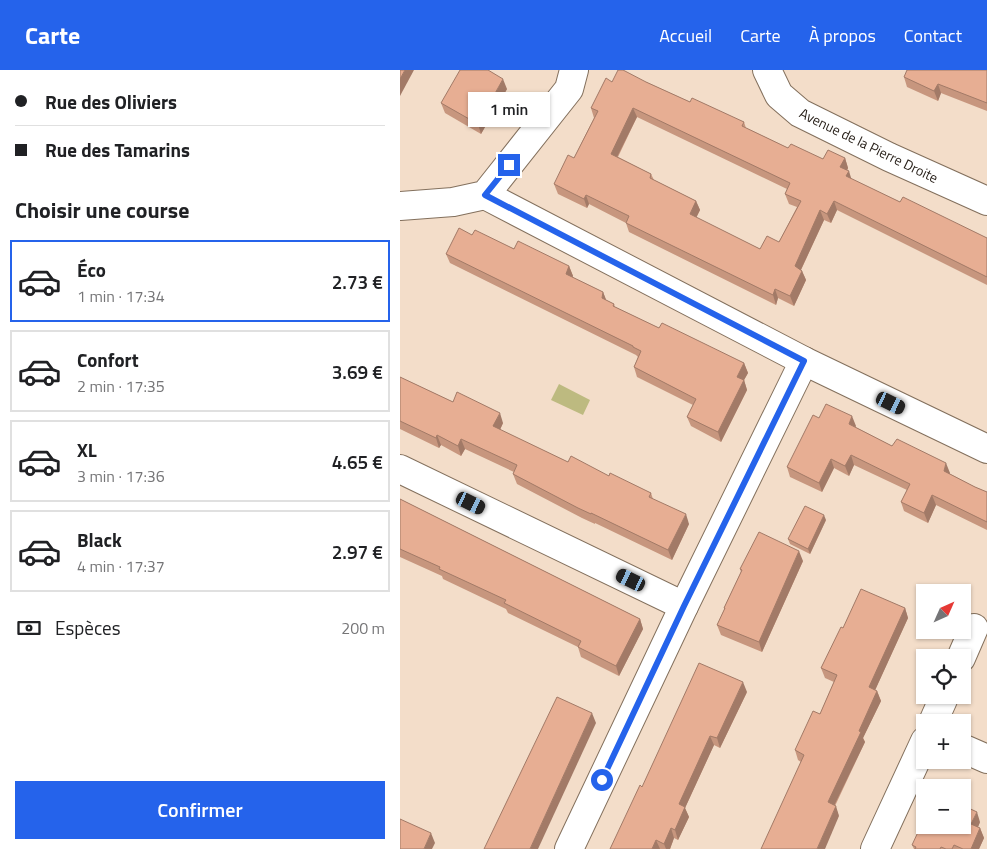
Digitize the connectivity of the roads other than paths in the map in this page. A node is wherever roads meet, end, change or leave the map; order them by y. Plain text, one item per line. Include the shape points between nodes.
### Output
1 (574, 70) edge
2 (767, 70) edge
3 (485, 195) junction
4 (987, 201) edge
5 (400, 206) edge
6 (804, 361) junction
7 (987, 449) edge
8 (400, 469) edge
9 (684, 606) junction
10 (974, 628) dead end
11 (965, 649) edge
12 (971, 752) edge
13 (987, 759) edge
14 (916, 760) edge
15 (569, 849) edge
16 (875, 849) edge

1 - 3 street via 569,89
2 - 4 street, Avenue de la Pierre Droite via 779,95 800,113
3 - 5 street via 453,202
3 - 6 street
6 - 7 street
6 - 9 street
8 - 9 street
9 - 15 street
10 - 11 street
12 - 13 street
14 - 16 street

